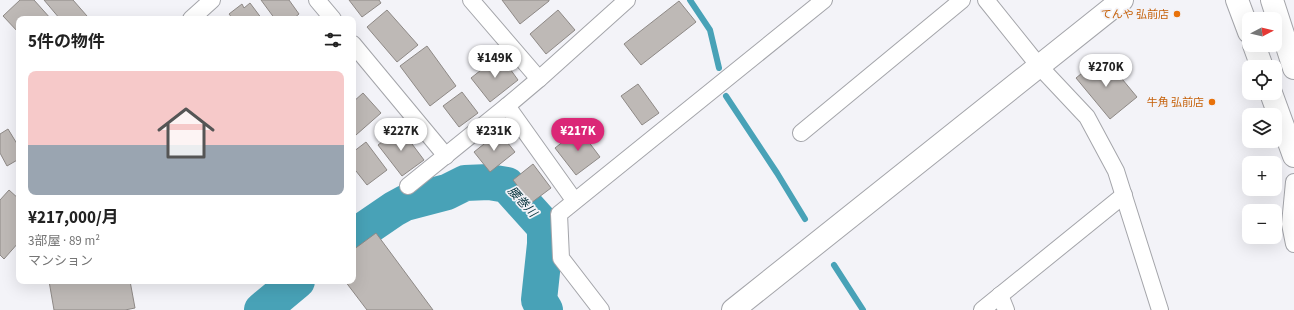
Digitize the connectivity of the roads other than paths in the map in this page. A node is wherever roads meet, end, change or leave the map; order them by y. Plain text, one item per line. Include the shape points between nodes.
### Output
1 (212, 0) edge
2 (317, 0) edge
3 (471, 0) edge
4 (627, 0) edge
5 (824, 0) edge
6 (962, 0) edge
7 (986, 0) edge
8 (1122, 0) edge
9 (1237, 0) edge
10 (1272, 0) edge
11 (1242, 13) edge
12 (194, 16) edge
13 (330, 16) edge
14 (356, 54) edge
15 (1039, 66) junction
16 (1294, 68) edge
17 (539, 79) junction
18 (1274, 100) edge
19 (507, 106) junction
20 (801, 133) dead end
21 (446, 156) junction
22 (1294, 156) edge
23 (1294, 182) edge
24 (408, 186) dead end
25 (1124, 195) junction
26 (574, 200) junction
27 (1294, 244) edge
28 (1000, 295) junction
29 (601, 310) edge
30 (733, 310) edge
31 (982, 310) edge
32 (1006, 310) edge
33 (1160, 310) edge

1 - 12 street
2 - 13 street
3 - 17 street
4 - 17 street
5 - 26 street
6 - 20 street
7 - 15 street
8 - 15 street
9 - 11 street
10 - 16 street
14 - 21 street
15 - 25 street via 1087,117 1116,171
15 - 30 street
17 - 19 street
18 - 22 street
19 - 21 street
19 - 26 street
21 - 24 street
23 - 27 street via 1290,224
25 - 28 street
25 - 33 street
26 - 29 street via 559,214 561,258
28 - 31 street
28 - 32 street

